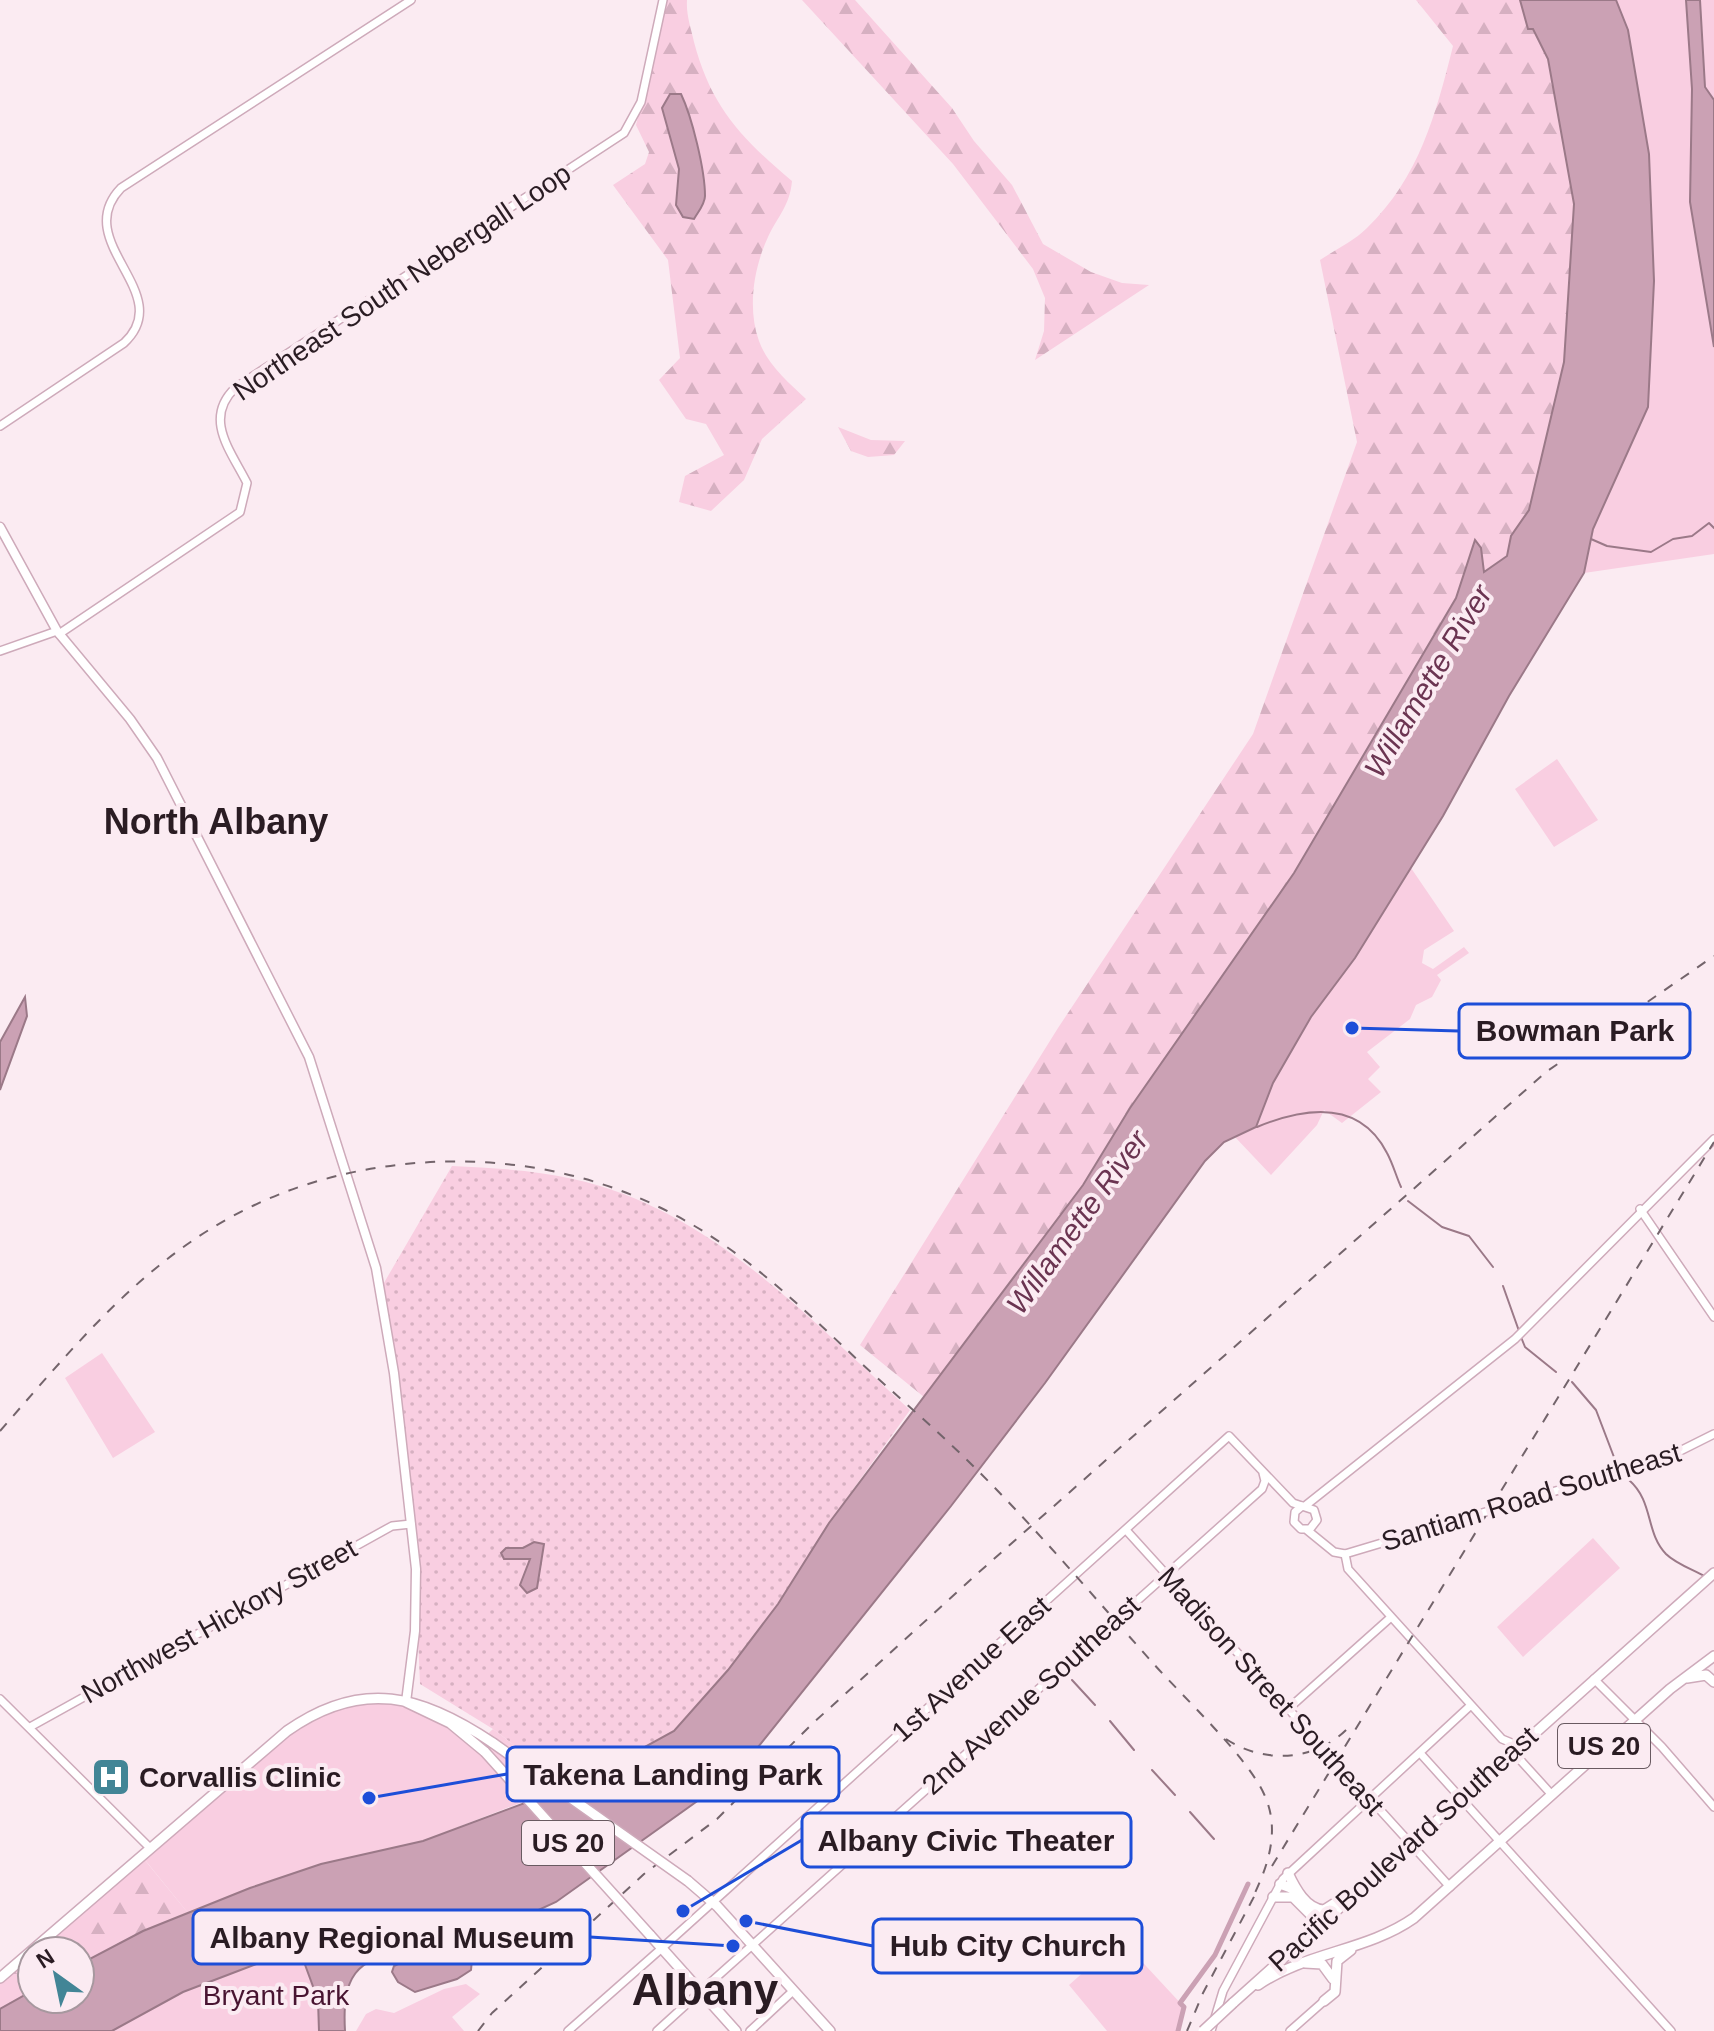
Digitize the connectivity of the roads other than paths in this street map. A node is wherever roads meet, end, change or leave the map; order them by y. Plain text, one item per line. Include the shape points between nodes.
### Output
1 (411, 0) edge
2 (663, 0) edge
3 (0, 426) edge
4 (0, 527) edge
5 (58, 632) junction
6 (0, 651) edge
7 (1714, 1139) edge
8 (1640, 1209) junction
9 (1714, 1317) edge
10 (1714, 1434) edge
11 (1263, 1473) junction
12 (1262, 1489) junction
13 (1323, 1490) junction
14 (1304, 1506) junction
15 (1316, 1512) junction
16 (1294, 1515) junction
17 (1316, 1523) junction
18 (411, 1524) junction
19 (1126, 1530) junction
20 (1307, 1530) junction
21 (1325, 1543) junction
22 (1345, 1554) junction
23 (1714, 1573) edge
24 (1165, 1574) junction
25 (1390, 1618) junction
26 (1714, 1656) edge
27 (1684, 1678) junction
28 (1594, 1679) junction
29 (1714, 1682) edge
30 (0, 1699) edge
31 (406, 1702) junction
32 (1471, 1705) junction
33 (1288, 1709) junction
34 (1635, 1719) junction
35 (30, 1727) junction
36 (1516, 1749) junction
37 (1420, 1753) junction
38 (1552, 1795) junction
39 (1368, 1799) junction
40 (1461, 1799) junction
41 (1714, 1807) edge
42 (1499, 1842) junction
43 (1410, 1845) junction
44 (149, 1847) junction
45 (1288, 1873) junction
46 (1280, 1884) junction
47 (1366, 1884) junction
48 (1450, 1887) junction
49 (1296, 1890) junction
50 (1273, 1897) junction
51 (713, 1902) junction
52 (1319, 1923) junction
53 (1372, 1939) junction
54 (752, 1945) junction
55 (662, 1948) junction
56 (1294, 1964) junction
57 (0, 1978) edge
58 (701, 1991) junction
59 (793, 1991) junction
60 (1236, 2000) junction
61 (1324, 2001) junction
62 (568, 2031) edge
63 (657, 2031) edge
64 (736, 2031) edge
65 (750, 2031) edge
66 (830, 2031) edge
67 (1203, 2031) edge
68 (1211, 2031) edge
69 (1290, 2031) edge
70 (1671, 2031) edge

1 - 3 street via 114,195 105,227 138,295 137,328 124,343
2 - 5 street, Northeast South Nebergall Loop via 641,102 624,133 235,388 223,403 219,420 223,439 247,483 240,512
4 - 5 main road
5 - 6 street
5 - 18 main road via 157,758 309,1057 376,1268
7 - 8 street
8 - 9 street
8 - 13 street via 1515,1339
10 - 22 street, Santiam Road Southeast via 1666,1458
11 - 12 street
11 - 14 street via 1293,1503
11 - 19 street, 1st Avenue East via 1229,1436
12 - 16 street via 1274,1489
12 - 24 street, 2nd Avenue Southeast
13 - 14 street
13 - 15 street
14 - 15 street
14 - 16 street
15 - 17 street
16 - 20 street via 1296,1525
17 - 20 street
17 - 21 street
18 - 31 main road via 416,1613
18 - 35 street, Northwest Hickory Street via 392,1526
19 - 24 street, Madison Street Southeast
19 - 51 street, 1st Avenue East
20 - 21 street
21 - 22 street
22 - 25 street via 1348,1569
23 - 28 highway, Pacific Boulevard Southeast / US 20
24 - 33 street, Madison Street Southeast
24 - 54 street, 2nd Avenue Southeast
25 - 32 street
25 - 33 street
26 - 27 highway, US 20
27 - 29 highway via 1706,1675
27 - 34 highway, US 20
28 - 34 street
28 - 36 highway, Pacific Boulevard Southeast / US 20
30 - 35 street
31 - 44 highway, US 20 via 355,1701 311,1716
31 - 51 highway, US 20, bridge via 449,1714
31 - 55 highway, US 20, bridge via 450,1723 485,1752
32 - 36 street
32 - 37 street
33 - 39 street, Madison Street Southeast
34 - 38 highway, US 20
34 - 41 street
35 - 44 street
36 - 38 street
36 - 40 highway, Pacific Boulevard Southeast / US 20
37 - 39 street
37 - 40 street
38 - 42 highway, US 20
39 - 43 street, Madison Street Southeast
39 - 45 street
40 - 42 street
40 - 43 highway, Pacific Boulevard Southeast / US 20
42 - 48 highway, US 20
42 - 70 street
43 - 47 highway, Pacific Boulevard Southeast / US 20
43 - 48 street, Madison Street Southeast
44 - 57 highway, US 20
45 - 46 street
45 - 49 highway
46 - 49 highway
46 - 50 street
47 - 49 highway via 1321,1911
47 - 52 highway, Pacific Boulevard Southeast / US 20
48 - 53 highway, US 20 via 1404,1924
50 - 52 highway via 1293,1897
50 - 68 street via 1223,1991
51 - 54 highway, US 20
51 - 55 street, 1st Avenue East
52 - 60 highway, Pacific Boulevard Southeast / US 20
53 - 56 highway, US 20
53 - 61 highway via 1337,1961 1335,1992
54 - 58 street, 2nd Avenue Southeast
54 - 59 highway, US 20
55 - 58 highway, US 20
55 - 62 street, 1st Avenue East
56 - 60 highway, US 20
56 - 61 highway via 1327,1967 1333,1980
58 - 63 street, 2nd Avenue Southeast
58 - 64 highway, US 20
59 - 65 street
59 - 66 highway, US 20
60 - 67 highway, Pacific Boulevard Southeast / US 20, bridge
61 - 69 street

